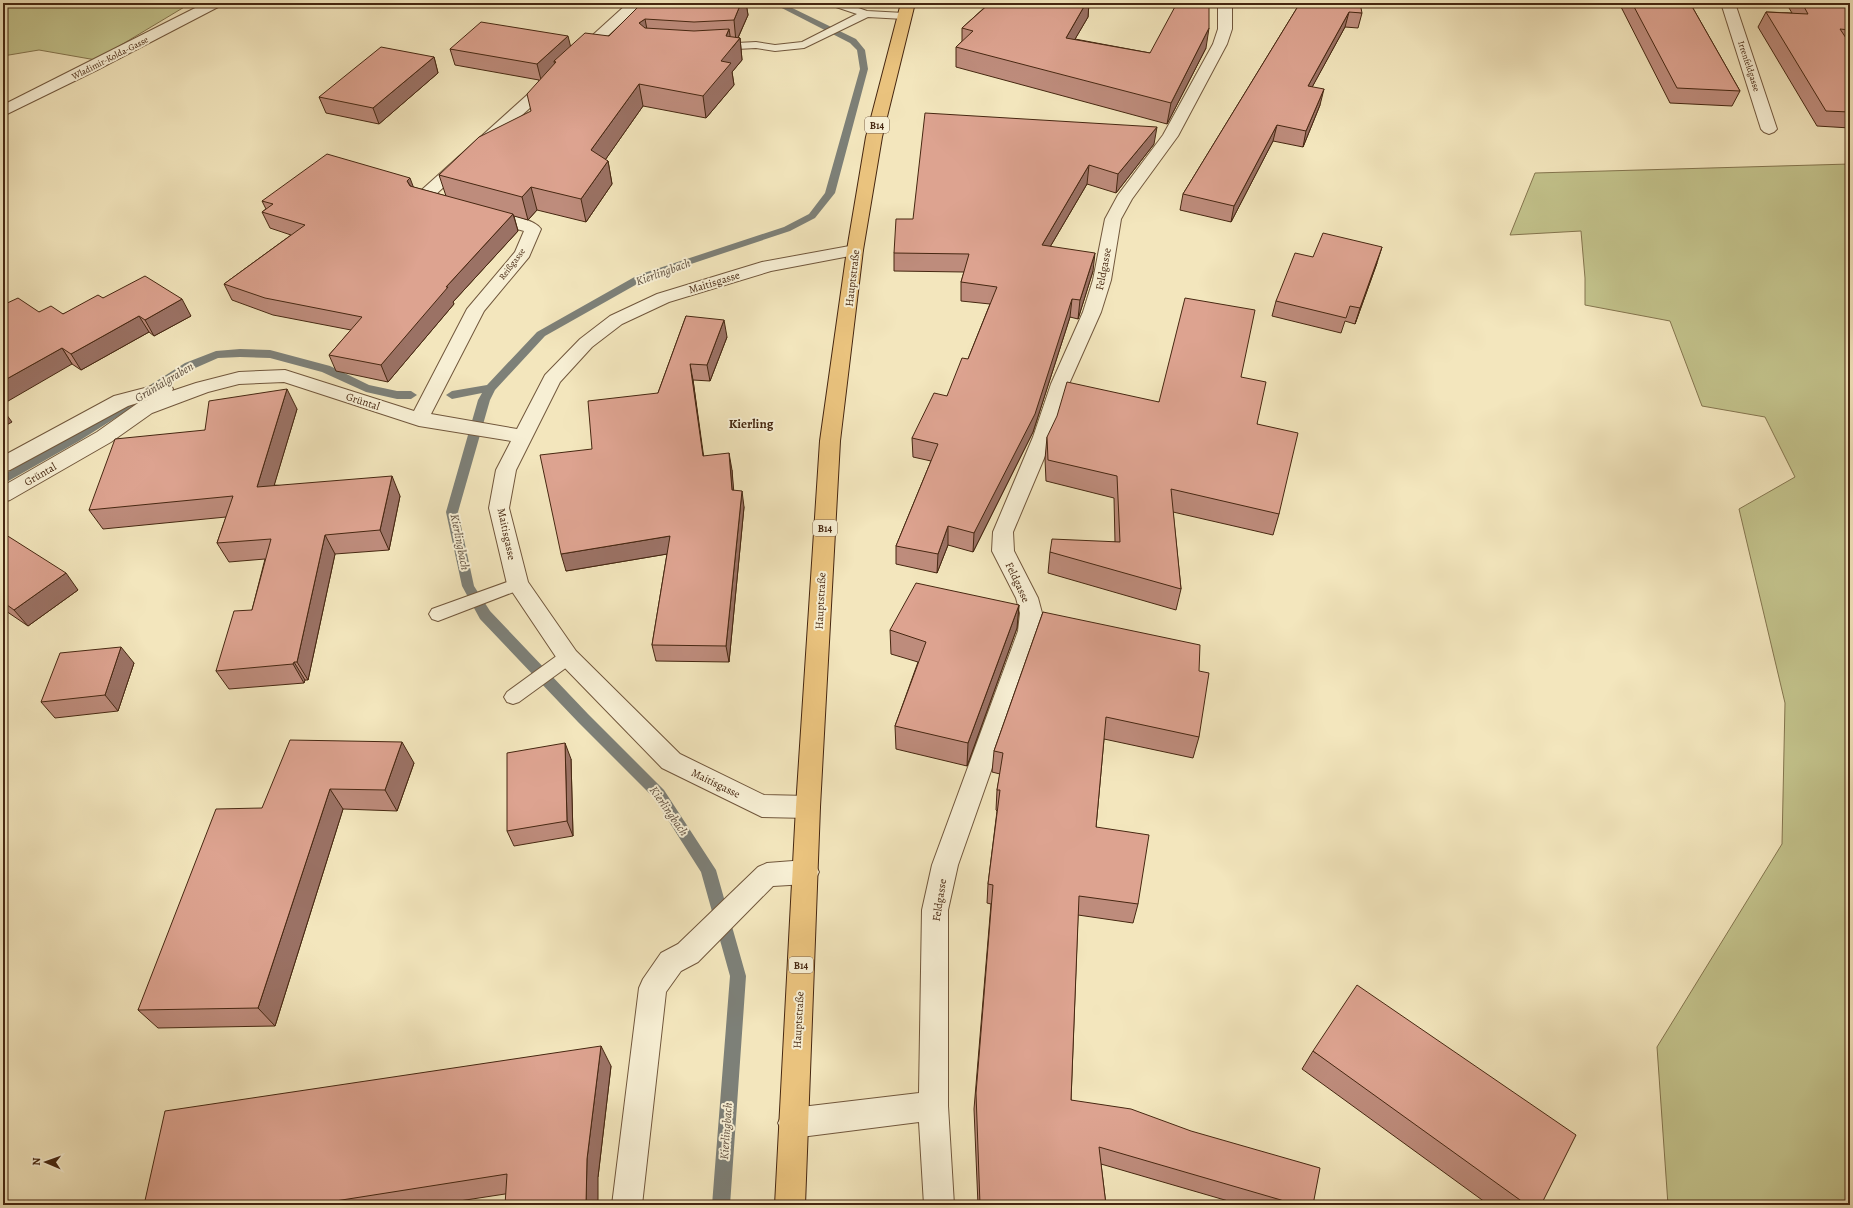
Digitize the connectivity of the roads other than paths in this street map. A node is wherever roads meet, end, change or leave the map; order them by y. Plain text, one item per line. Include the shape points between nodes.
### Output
1 (215, 3) edge
2 (636, 3) edge
3 (834, 3) edge
4 (1728, 3) edge
5 (1220, 8) edge
6 (906, 9) edge
7 (866, 14) junction
8 (705, 47) edge
9 (3, 111) edge
10 (1769, 130) dead end
11 (855, 250) junction
12 (203, 387) junction
13 (419, 419) junction
14 (522, 436) junction
15 (3, 465) edge
16 (3, 495) edge
17 (518, 584) junction
18 (438, 614) dead end
19 (568, 657) junction
20 (513, 697) dead end
21 (808, 808) junction
22 (806, 872) junction
23 (932, 1106) junction
24 (793, 1123) junction
25 (627, 1205) edge
26 (790, 1205) edge
27 (939, 1205) edge

1 - 9 street, Wladimir-Kolda-Gasse
2 - 13 street, Reißgasse via 422,198 533,229 523,253 476,309
3 - 7 lane
4 - 10 street, Irrenfeldgasse
5 - 23 street, Feldgasse via 1224,29 1220,44 1170,136 1124,198 1113,219 1102,280 1092,312 1060,384 1043,437 1003,532 1003,551 1027,598 1031,613 1029,631 945,865 935,910
6 - 7 lane
6 - 11 main road, Hauptstraße / B14 via 874,137
7 - 8 lane via 804,45 775,48 756,45
11 - 14 street, Maitisgasse via 768,266 663,298 616,320 586,343 552,379
11 - 21 main road, Hauptstraße / B14 via 830,441
12 - 13 street, Grüntal via 239,378 285,376
12 - 15 street, Grüntal via 162,389 121,400
12 - 16 street, Grüntal via 145,408 104,437
13 - 14 street, Grüntal
14 - 17 street, Maitisgasse via 506,470 499,508
17 - 18 lane
17 - 19 street, Maitisgasse
19 - 20 lane
19 - 21 street, Maitisgasse via 671,761 762,806
21 - 22 main road, Hauptstraße / B14
22 - 24 main road, Hauptstraße / B14
22 - 25 street via 767,875 688,953 671,962 653,988
23 - 24 street
23 - 27 street
24 - 26 main road, Hauptstraße / B14

